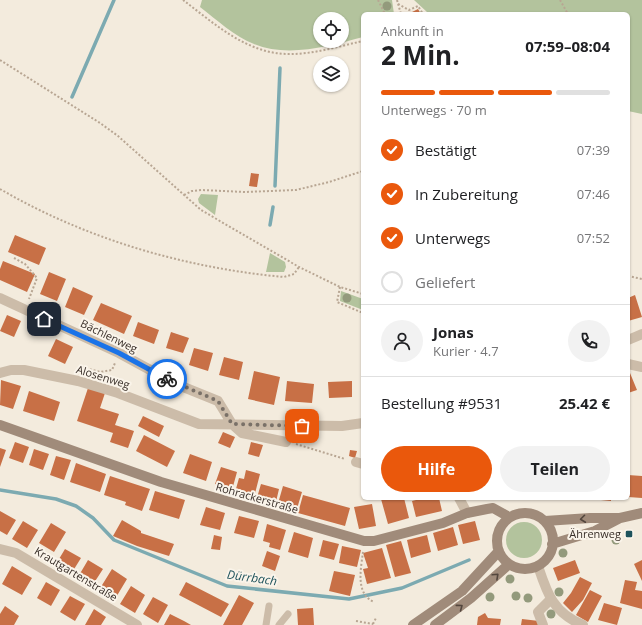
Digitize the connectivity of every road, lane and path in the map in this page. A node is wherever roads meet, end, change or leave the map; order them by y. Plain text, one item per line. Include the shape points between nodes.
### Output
1 (183, 0) edge
2 (378, 0) edge
3 (397, 0) edge
4 (560, 0) edge
5 (398, 4) junction
6 (384, 12) edge
7 (400, 12) edge
8 (422, 12) edge
9 (567, 12) edge
10 (361, 41) edge
11 (0, 60) edge
12 (361, 172) edge
13 (0, 189) edge
14 (184, 195) junction
15 (14, 258) dead end
16 (299, 267) junction
17 (630, 276) edge
18 (642, 279) edge
19 (340, 287) junction
20 (361, 293) edge
21 (0, 298) edge
22 (25, 309) junction
23 (361, 312) edge
24 (642, 334) edge
25 (630, 339) edge
26 (116, 361) dead end
27 (630, 364) edge
28 (642, 367) edge
29 (82, 368) dead end
30 (0, 372) edge
31 (361, 423) edge
32 (232, 424) junction
33 (0, 425) edge
34 (290, 443) joint
35 (360, 463) edge
36 (460, 500) edge
37 (467, 513) junction
38 (642, 513) edge
39 (509, 517) junction
40 (620, 518) junction
41 (545, 521) junction
42 (364, 541) junction
43 (552, 544) junction
44 (0, 549) edge
45 (499, 551) junction
46 (508, 565) junction
47 (538, 566) junction
48 (550, 600) junction
49 (374, 602) dead end
50 (269, 606) dead end
51 (288, 614) dead end
52 (376, 618) dead end
53 (356, 621) dead end
54 (373, 624) edge
55 (137, 625) edge
56 (266, 625) edge
57 (279, 625) edge
58 (413, 625) edge
59 (436, 625) edge
60 (543, 625) edge
61 (583, 625) edge

1 - 10 path via 232,36 278,54 298,54
2 - 6 path
3 - 5 path
4 - 9 path
5 - 7 path
5 - 8 path via 409,10 418,6
11 - 14 path via 100,123
12 - 14 path via 296,190 192,190
13 - 16 path via 57,219 156,254 222,269 284,277 294,274
14 - 16 path via 207,214
15 - 22 path via 25,264 37,278
16 - 19 path
17 - 18 path
19 - 20 path
19 - 23 path via 338,302
21 - 22 street, Bächlenweg
22 - 32 street, Bächlenweg via 119,353 176,384 218,401
24 - 25 street
26 - 29 path via 112,370 100,372
27 - 28 street
30 - 32 street, Alosenweg via 24,370 57,376 118,393 199,424
31 - 32 street, Alosenweg via 342,426
32 - 34 street, Bächlenweg via 242,433
33 - 42 main road, Rohrackerstraße via 161,482
34 - 35 path
36 - 37 street
37 - 39 main road, Rohrackerstraße via 493,508
37 - 42 main road, Rohrackerstraße via 443,523 374,541
38 - 40 main road
39 - 41 main road via 529,512
39 - 45 main road via 500,528
40 -> 41 main road
40 - 43 main road via 595,531
41 - 43 main road via 550,528
42 - 49 path via 360,578 362,590
43 - 47 main road via 547,556
44 - 55 street, Krautgartenstraße via 16,553
45 - 46 main road
45 - 58 main road via 462,591
46 - 47 main road via 524,569
59 -> 46 main road
47 - 48 street
48 - 60 street via 538,612
48 - 61 street via 574,622
50 - 56 lane
51 - 57 lane
52 - 54 path
53 - 54 path

